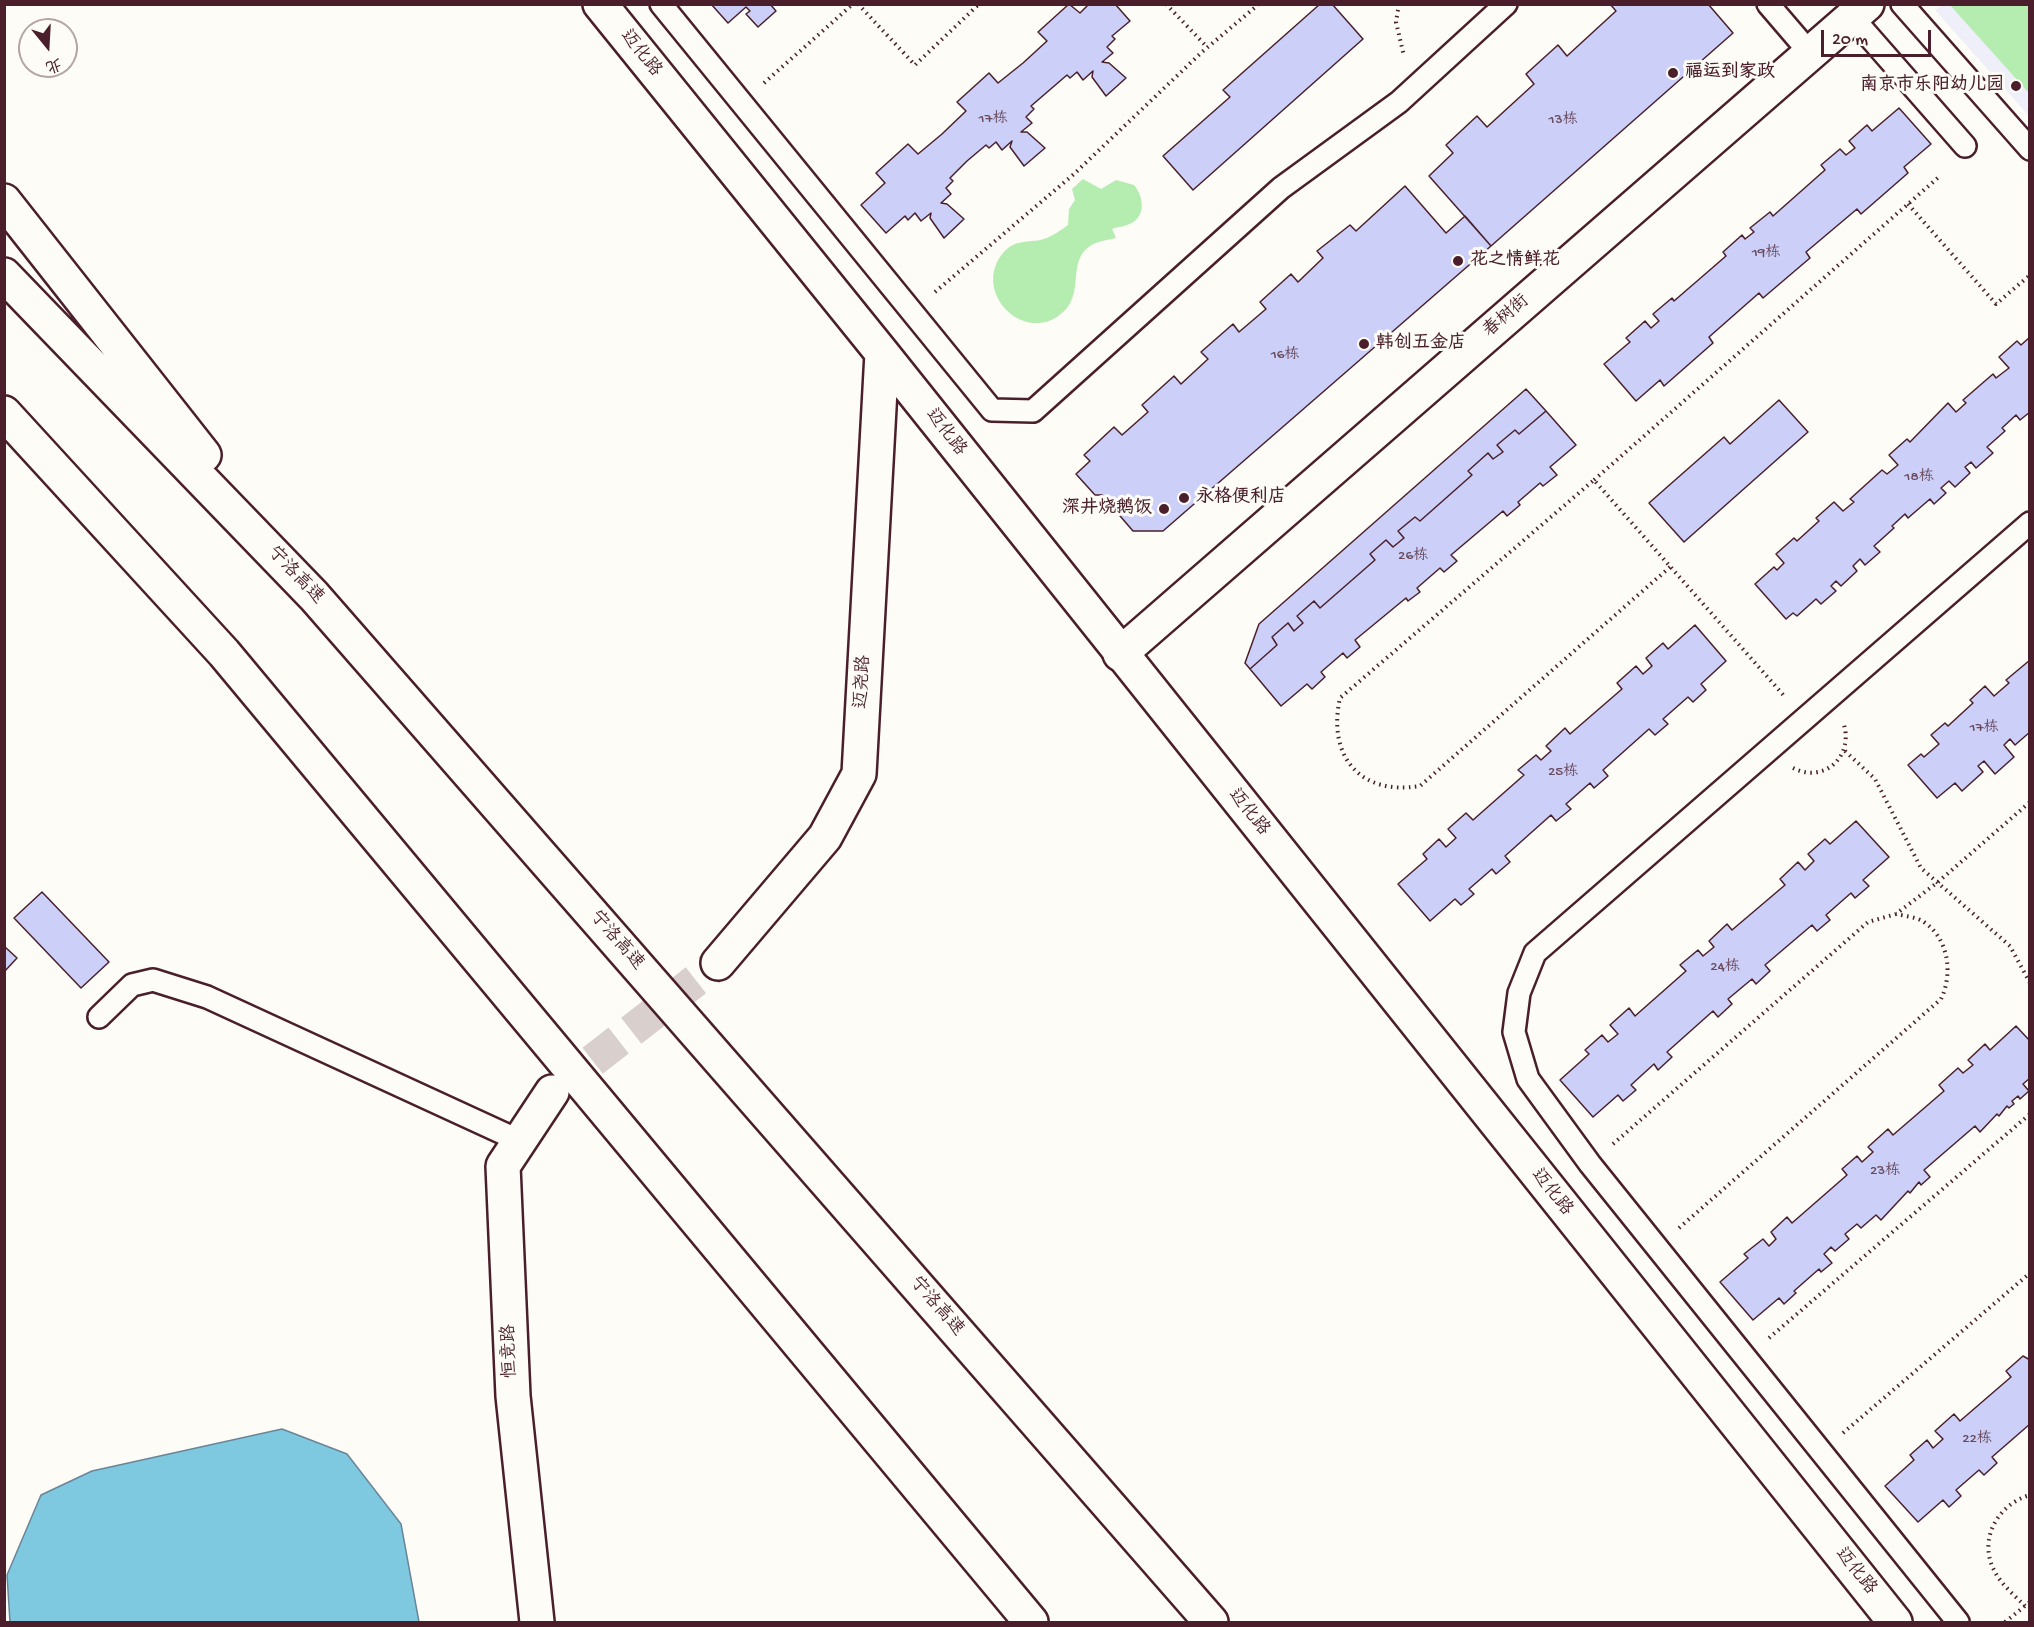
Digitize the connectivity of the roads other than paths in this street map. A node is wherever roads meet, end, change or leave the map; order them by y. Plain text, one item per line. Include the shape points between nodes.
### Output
1 (600, 4) edge
2 (661, 4) edge
3 (1506, 4) edge
4 (1768, 4) edge
5 (1902, 4) edge
6 (1859, 11) edge
7 (1810, 53) junction
8 (1965, 146) dead end
9 (2030, 149) edge
10 (4, 201) edge
11 (12, 283) edge
12 (882, 353) junction
13 (4, 413) edge
14 (4, 432) edge
15 (2030, 523) edge
16 (314, 596) junction
17 (224, 653) junction
18 (1120, 654) junction
19 (718, 963) tunnel mouth
20 (99, 1017) dead end
21 (552, 1092) tunnel mouth
22 (520, 1141) junction
23 (537, 1623) edge
24 (1031, 1623) edge
25 (1211, 1623) edge
26 (1895, 1623) edge
27 (1958, 1623) edge

1 - 12 main road, 迈化路
2 - 3 lane via 992,410 1033,411 1281,188 1399,102
4 - 7 lane
5 - 9 lane
6 - 7 main road, 春树街
6 - 8 lane
7 - 18 main road, 春树街
10 - 16 main road
11 - 16 main road, 宁洛高速
12 - 18 main road, 迈化路
12 - 19 main road, 迈尧路 via 859,774 825,837
13 - 17 main road
14 - 17 main road
15 - 27 lane via 1535,954 1519,993 1514,1032 1528,1079 1590,1164
16 - 25 main road, 宁洛高速
17 - 24 main road
18 - 26 main road, 迈化路
20 - 22 lane via 132,985 153,980 207,997
21 - 22 main road, 恒竞路
22 - 23 main road, 恒竞路 via 503,1166 513,1396

